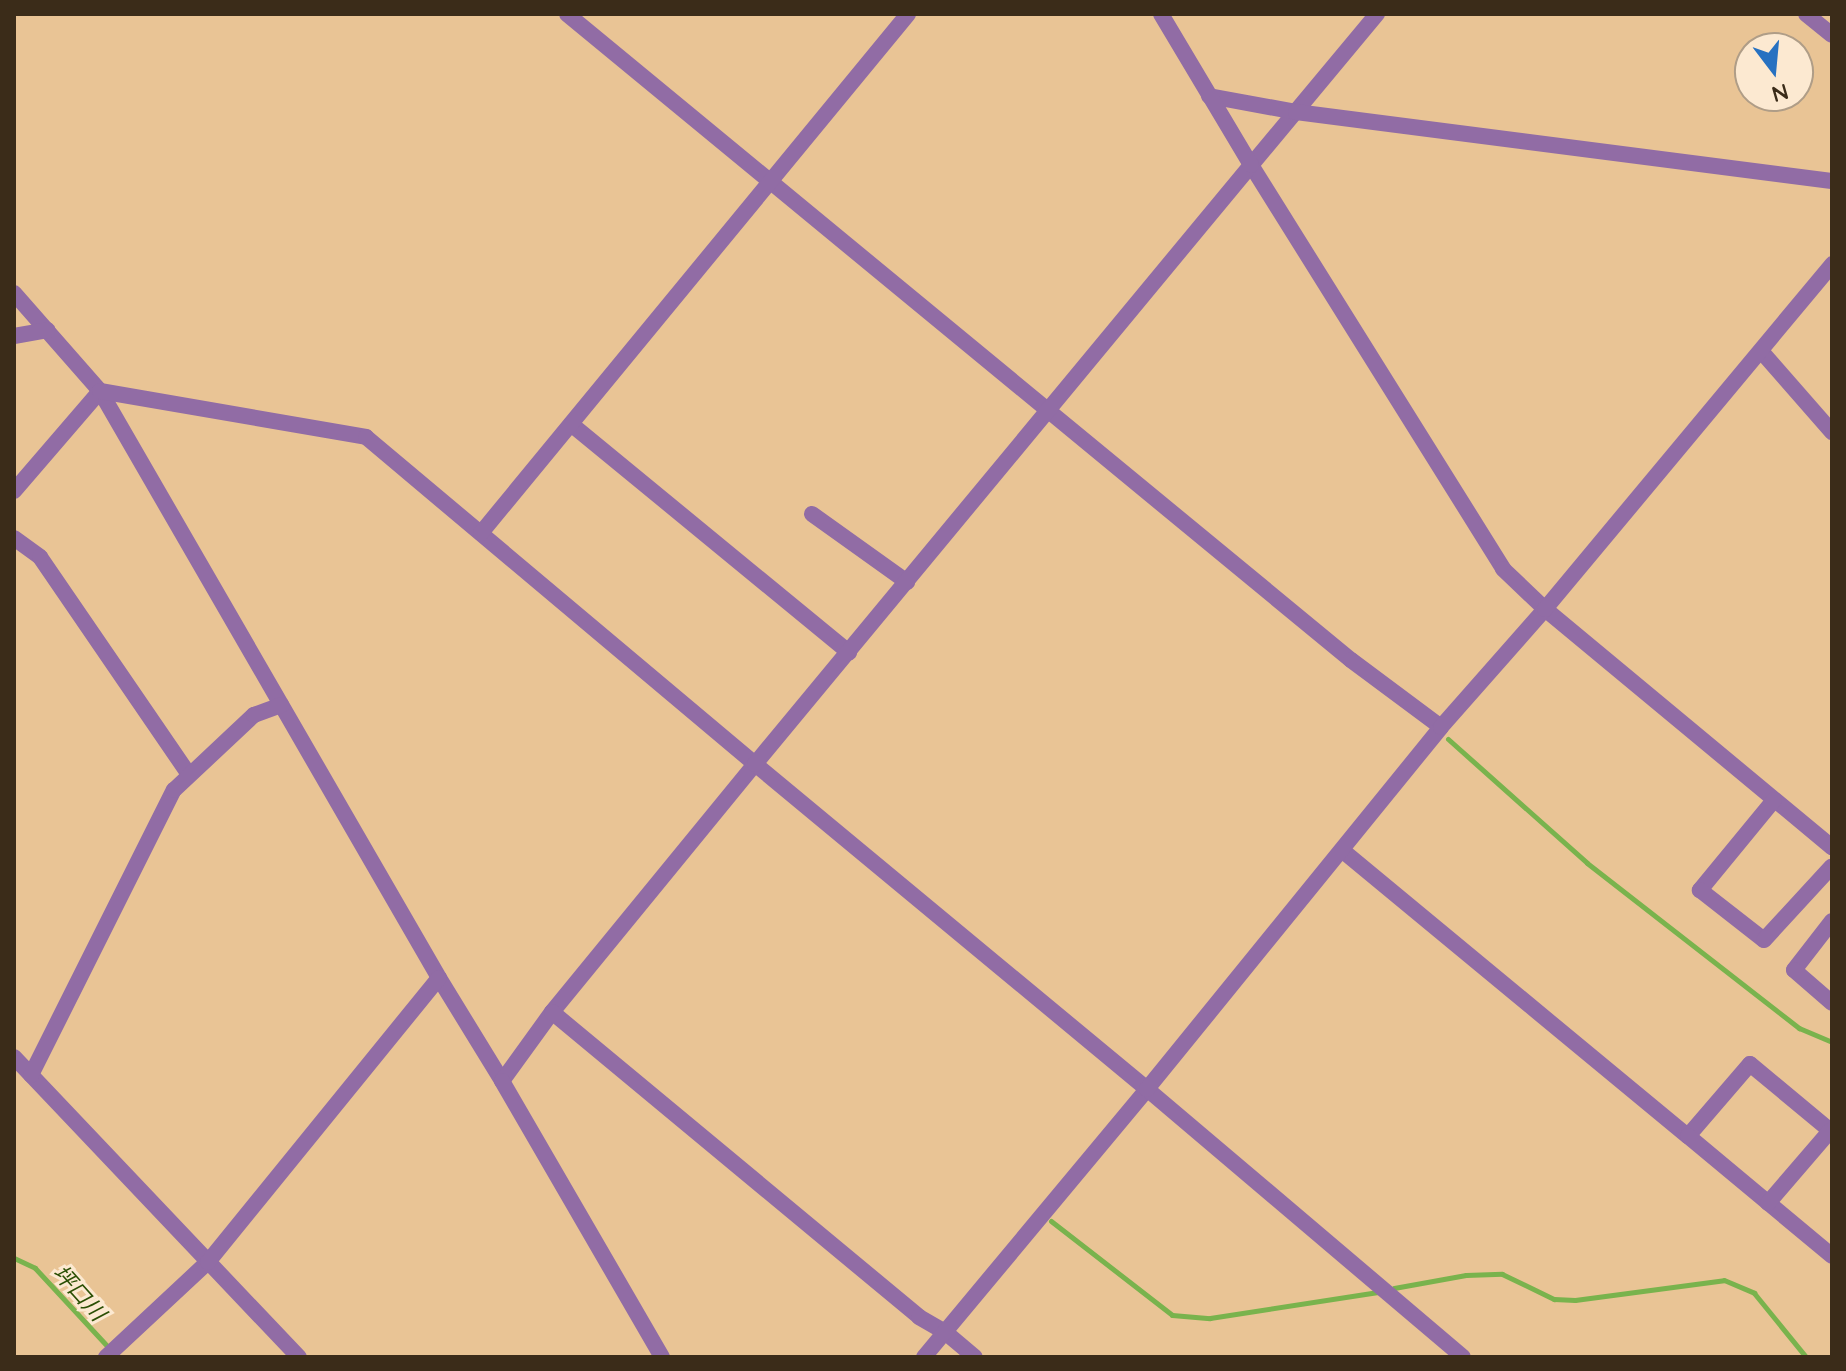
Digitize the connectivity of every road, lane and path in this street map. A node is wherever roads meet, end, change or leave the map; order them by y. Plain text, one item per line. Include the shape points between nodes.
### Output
1 (567, 14) edge
2 (908, 14) edge
3 (1161, 14) edge
4 (1377, 14) edge
5 (1806, 14) edge
6 (1832, 35) edge
7 (1209, 96) junction
8 (1296, 112) junction
9 (1251, 165) junction
10 (769, 181) junction
11 (1832, 181) edge
12 (1832, 264) edge
13 (14, 293) edge
14 (47, 330) junction
15 (14, 336) edge
16 (1761, 351) junction
17 (100, 391) junction
18 (1049, 410) junction
19 (571, 424) junction
20 (1832, 432) edge
21 (14, 491) edge
22 (812, 514) dead end
23 (481, 533) junction
24 (14, 538) edge
25 (907, 582) junction
26 (1545, 609) junction
27 (849, 652) junction
28 (281, 705) junction
29 (1441, 727) junction
30 (755, 764) junction
31 (189, 775) junction
32 (1774, 800) junction
33 (1832, 847) edge
34 (1343, 851) junction
35 (1832, 866) edge
36 (1832, 921) edge
37 (439, 978) junction
38 (1832, 1003) edge
39 (552, 1012) junction
40 (14, 1057) edge
41 (31, 1075) junction
42 (502, 1081) junction
43 (1147, 1089) junction
44 (1831, 1132) edge
45 (1688, 1136) junction
46 (1768, 1203) junction
47 (1832, 1256) edge
48 (208, 1262) junction
49 (945, 1332) junction
50 (106, 1357) edge
51 (299, 1357) edge
52 (662, 1357) edge
53 (924, 1357) edge
54 (975, 1357) edge
55 (1463, 1357) edge

1 - 10 street
2 - 10 street
3 - 7 street
4 - 8 street
5 - 6 street
7 - 8 street
7 - 9 street
8 - 9 street
8 - 11 street
9 - 18 street
9 - 26 street via 1503,569
10 - 18 street
10 - 19 street
12 - 16 street
13 - 14 street
14 - 15 street
14 - 17 street
16 - 20 street
16 - 26 street
17 - 21 street
17 - 23 street via 366,437
17 - 28 street
18 - 25 street
18 - 29 street via 1351,660
19 - 23 street
19 - 27 street
22 - 25 street
23 - 30 street
24 - 31 street via 40,557
25 - 27 street
26 - 29 street
26 - 32 street
27 - 30 street
28 - 31 street via 254,715
28 - 37 street
29 - 34 street
30 - 39 street
30 - 43 street
31 - 41 street via 174,790
32 - 33 street
32 - 35 street via 1700,890 1764,940
34 - 43 street
34 - 45 street
36 - 38 street via 1794,970
37 - 42 street
37 - 48 street
39 - 42 street
39 - 49 street via 919,1317
40 - 41 street
41 - 48 street
42 - 52 street
43 - 49 street
43 - 55 street
44 - 45 street via 1750,1064
44 - 46 street
45 - 46 street
46 - 47 street
48 - 50 street
48 - 51 street
49 - 53 street
49 - 54 street

